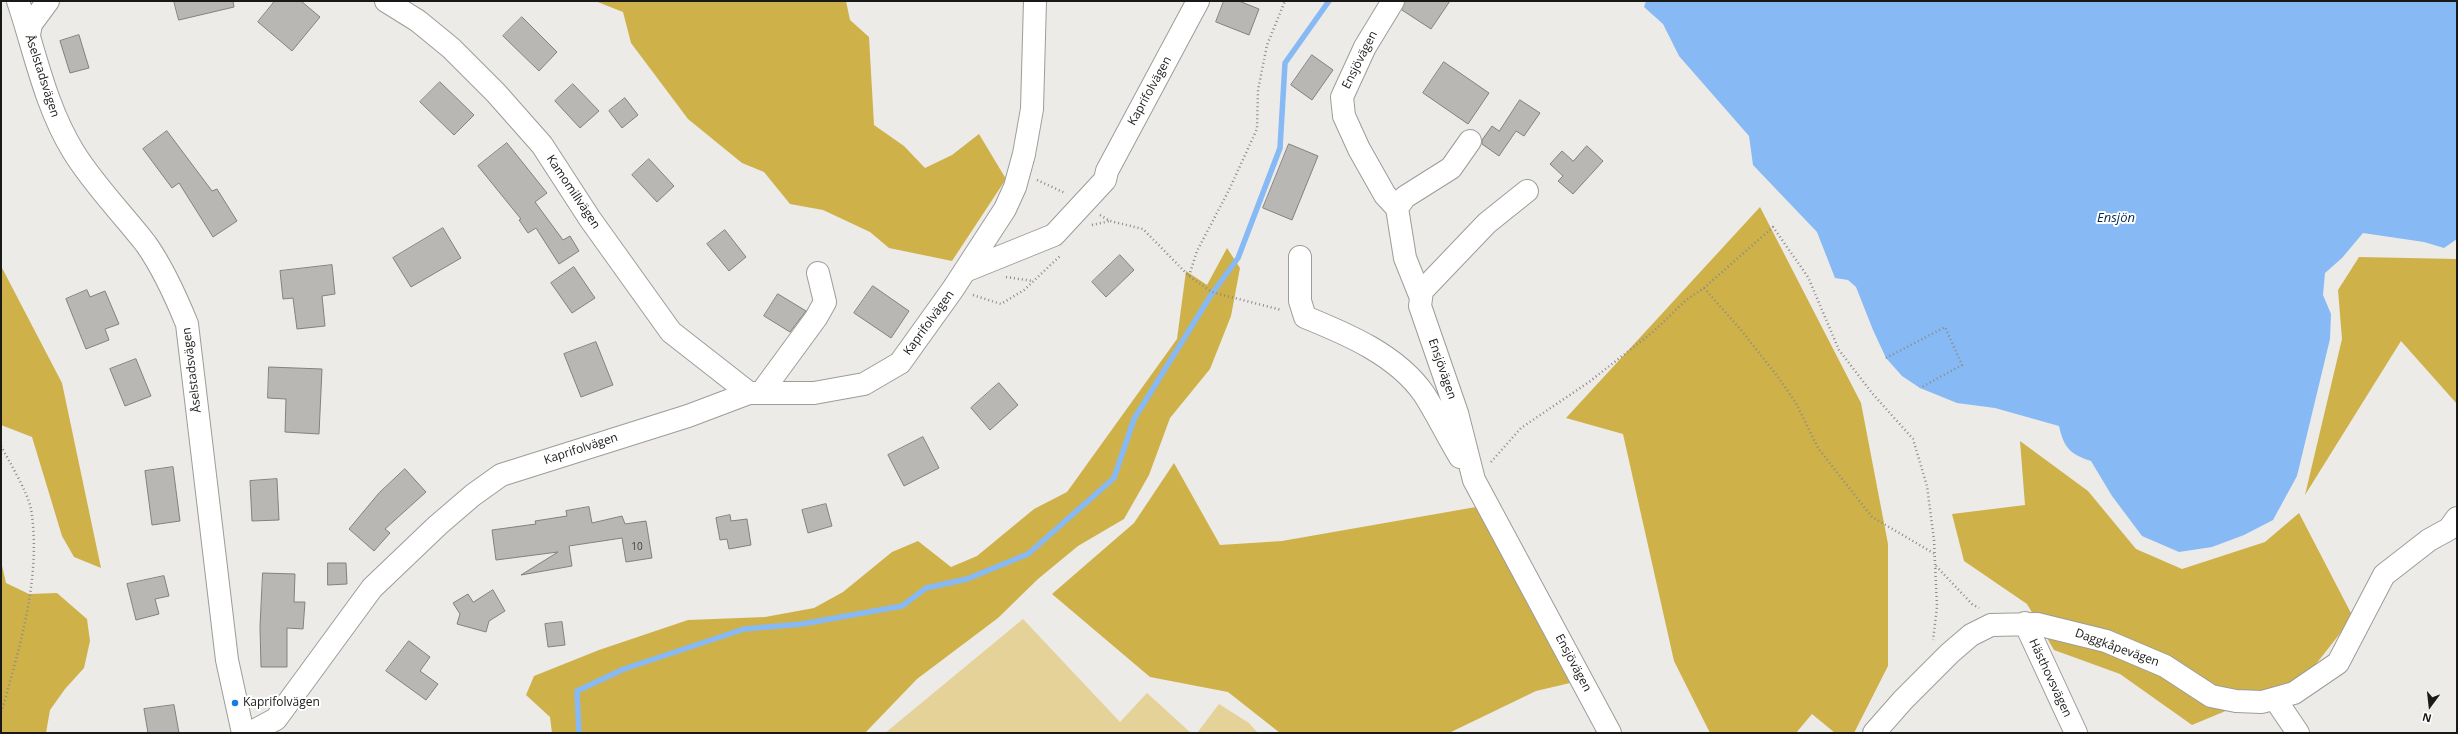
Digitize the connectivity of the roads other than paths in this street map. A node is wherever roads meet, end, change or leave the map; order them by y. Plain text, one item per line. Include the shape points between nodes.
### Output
1 (18, 1) edge
2 (48, 1) edge
3 (386, 1) edge
4 (1035, 1) edge
5 (1198, 1) edge
6 (1393, 1) edge
7 (29, 35) junction
8 (1470, 141) dead end
9 (1527, 191) dead end
10 (1397, 208) junction
11 (1300, 257) dead end
12 (965, 271) junction
13 (818, 273) dead end
14 (1421, 298) junction
15 (755, 393) junction
16 (1474, 480) junction
17 (2457, 518) edge
18 (2018, 624) junction
19 (2275, 699) junction
20 (242, 733) edge
21 (250, 733) edge
22 (1610, 733) edge
23 (1874, 733) edge
24 (2076, 733) edge
25 (2298, 733) edge

1 - 7 street, Åselstadsvägen
2 - 7 street via 31,24
3 - 15 street, Kamomillvägen via 418,21 451,48 496,93 542,146 590,219 671,332
4 - 12 street, Kaprifolvägen via 1032,109 1019,172 1005,208
5 - 12 street, Kaprifolvägen via 1106,171 1105,180 1054,235
6 - 10 street, Ensjövägen via 1365,47 1342,97 1344,116 1359,149 1385,195
7 - 20 street, Åselstadsvägen via 48,101 60,128 74,153 147,245 179,303 187,324 227,660
8 - 10 street via 1451,168 1405,197
9 - 14 street via 1487,224 1422,291
10 - 14 street, Ensjövägen via 1405,258
11 - 16 street via 1300,301 1305,317 1364,344 1406,374 1423,392
12 - 15 street, Kaprifolvägen via 900,363 864,384 814,394
13 - 15 street via 825,302 816,318
14 - 16 street, Ensjövägen via 1420,306 1455,406
15 - 21 street, Kaprifolvägen via 501,475 438,525 372,588 276,719
16 - 22 street, Ensjövägen
17 - 19 street, Daggkåpevägen via 2449,529 2428,540 2384,575 2338,663 2294,694
18 - 19 street, Daggkåpevägen via 2055,627 2106,641 2165,666 2211,696 2236,701 2262,702
18 - 23 street, Daggkåpevägen via 1991,625 1971,635 1902,700
18 - 24 street, Hästhovsvägen
19 - 25 street

